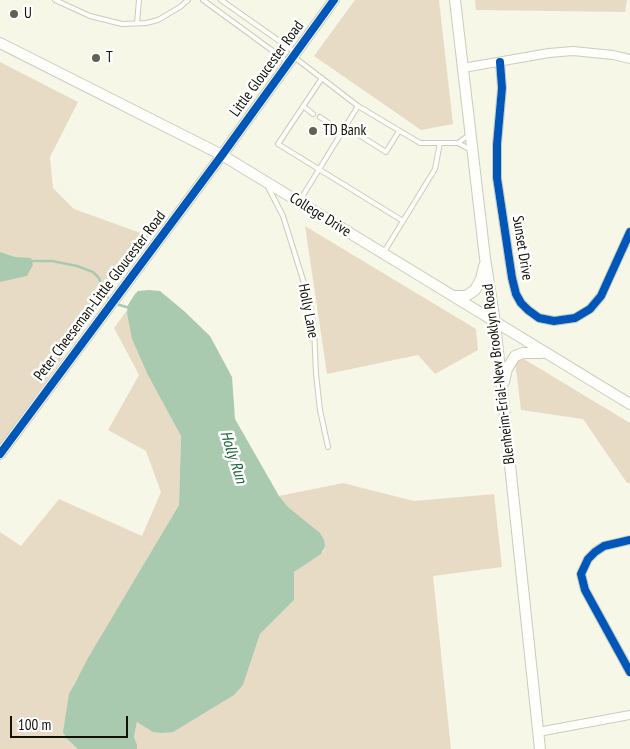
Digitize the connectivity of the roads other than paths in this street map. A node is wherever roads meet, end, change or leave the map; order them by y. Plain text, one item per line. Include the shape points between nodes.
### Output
1 (55, 0) edge
2 (139, 0) edge
3 (188, 0) edge
4 (203, 0) edge
5 (221, 0) edge
6 (334, 0) edge
7 (455, 0) edge
8 (136, 24) junction
9 (255, 24) junction
10 (248, 34) junction
11 (0, 43) edge
12 (293, 57) junction
13 (630, 59) edge
14 (500, 62) junction
15 (463, 68) junction
16 (322, 78) junction
17 (303, 106) junction
18 (358, 106) junction
19 (313, 114) dead end
20 (320, 118) dead end
21 (399, 131) junction
22 (341, 132) junction
23 (470, 133) junction
24 (440, 143) junction
25 (458, 143) junction
26 (472, 151) junction
27 (222, 155) junction
28 (319, 169) junction
29 (265, 181) junction
30 (299, 202) junction
31 (404, 221) junction
32 (630, 232) edge
33 (383, 254) junction
34 (485, 258) junction
35 (449, 294) junction
36 (495, 323) junction
37 (544, 353) junction
38 (503, 398) junction
39 (630, 404) edge
40 (328, 447) dead end
41 (0, 454) edge
42 (630, 540) edge
43 (630, 672) edge
44 (630, 716) edge
45 (538, 732) junction
46 (540, 749) edge

1 - 8 lane via 90,16 114,23
2 - 8 lane
3 - 8 lane via 158,20
4 - 10 lane
5 - 9 lane
6 - 12 main road, Little Gloucester Road
7 - 15 main road, Blenheim-Erial-New Brooklyn Road
9 - 10 lane
9 - 12 lane
10 - 12 lane
11 - 27 main road, College Drive
12 - 16 lane
12 - 27 main road, Little Gloucester Road
13 - 14 street via 573,51
14 - 15 street
14 - 32 street, Sunset Drive via 502,88 497,178 512,278 521,303 539,318 554,321 575,318 590,309 602,296
15 - 23 main road, Blenheim-Erial-New Brooklyn Road
16 - 17 lane
16 - 18 lane
17 - 19 lane
17 - 28 lane via 278,144
18 - 21 lane
18 - 22 lane
20 - 22 lane
21 - 22 lane via 386,152 351,130
21 - 24 lane via 420,143
22 - 28 lane
23 - 25 lane
23 - 26 main road, Blenheim-Erial-New Brooklyn Road
24 - 25 lane
24 - 31 lane via 435,169
25 - 26 lane
26 - 34 main road, Blenheim-Erial-New Brooklyn Road
27 - 29 main road, College Drive
27 - 41 main road, Peter Cheeseman-Little Gloucester Road
28 - 30 lane
28 - 31 lane
29 - 30 main road, College Drive
29 - 40 lane, Holly Lane via 283,216 309,299 320,410
30 - 33 main road, College Drive
31 - 33 lane
33 - 35 main road, College Drive
34 - 35 main road via 483,275 475,290 462,297
34 - 36 main road, Blenheim-Erial-New Brooklyn Road
35 - 36 main road, College Drive
36 - 37 main road, College Drive
36 - 38 main road, Blenheim-Erial-New Brooklyn Road
37 - 38 main road via 515,356 505,375
37 - 39 main road, College Drive
38 - 45 main road, Blenheim-Erial-New Brooklyn Road
42 - 43 street via 604,546 595,552 581,574 585,590
44 - 45 street
45 - 46 main road, Blenheim-Erial-New Brooklyn Road

